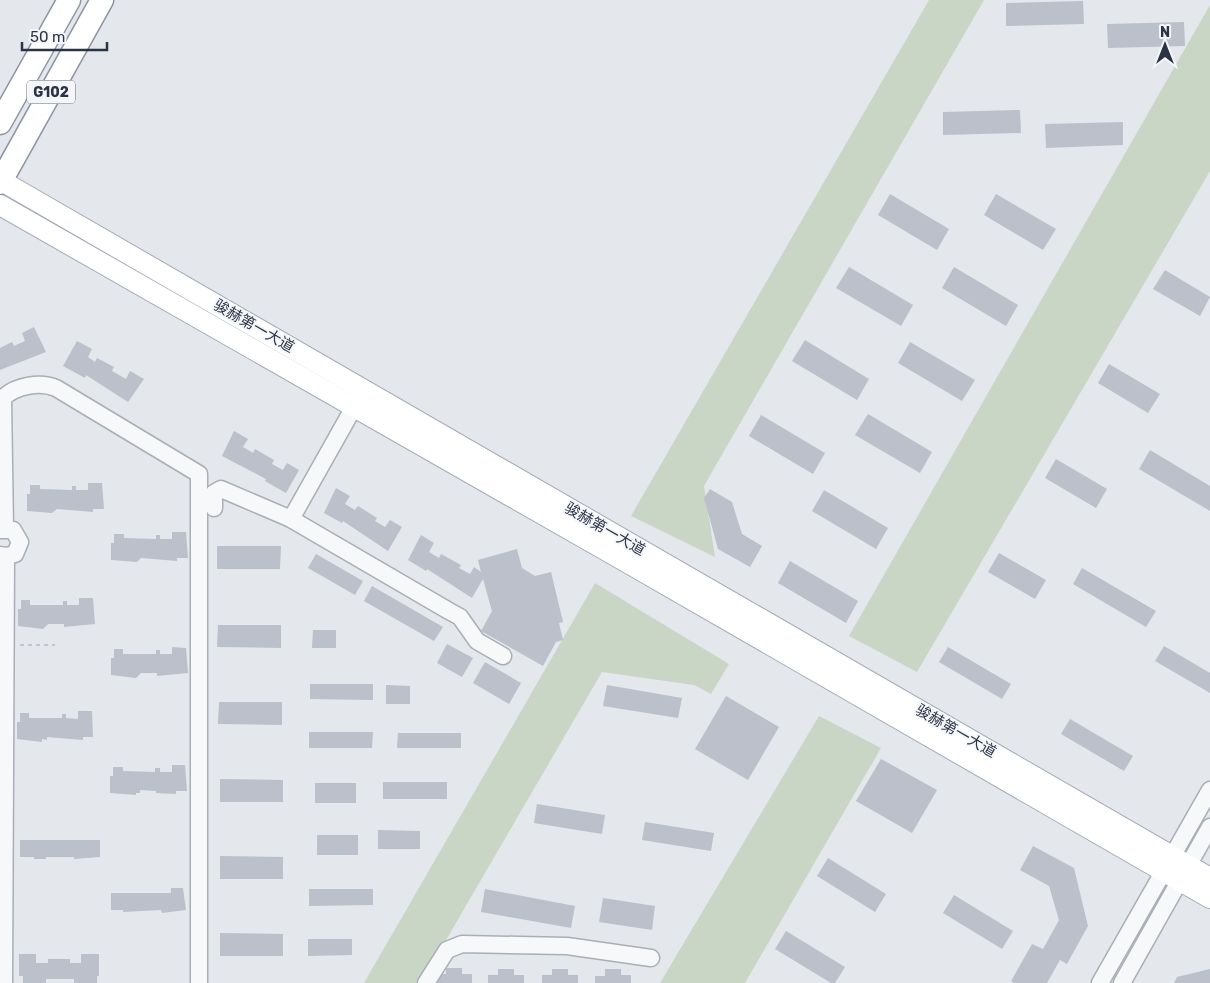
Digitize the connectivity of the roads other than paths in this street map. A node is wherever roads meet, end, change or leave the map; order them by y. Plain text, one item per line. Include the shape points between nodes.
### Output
1 (69, 0) edge
2 (102, 0) edge
3 (0, 123) edge
4 (0, 182) edge
5 (0, 204) edge
6 (354, 406) junction
7 (214, 508) dead end
8 (290, 519) junction
9 (2, 529) edge
10 (3, 556) edge
11 (3, 644) edge
12 (503, 656) dead end
13 (2, 778) edge
14 (1210, 790) edge
15 (1210, 827) edge
16 (1176, 869) junction
17 (1210, 878) edge
18 (1210, 898) edge
19 (651, 958) dead end
20 (4, 983) edge
21 (200, 983) edge
22 (426, 983) edge
23 (1100, 983) edge
24 (1122, 983) edge

1 - 3 highway, G102
2 - 4 highway, G102
4 - 16 main road, 骏赫第一大道
5 - 6 main road, 骏赫第一大道
6 - 8 street
6 - 16 main road, 骏赫第一大道
7 - 8 street via 214,493 221,489
8 - 12 street via 449,610 460,618 477,641
9 - 10 street via 13,530 20,542 18,551
9 - 21 street via 3,398 36,383 56,388 199,474
10 - 11 street
11 - 13 street
13 - 20 street
14 - 16 street
15 - 16 street
16 - 17 main road, 骏赫第一大道
16 - 18 main road, 骏赫第一大道
16 - 23 street
16 - 24 street
19 - 22 street via 567,946 462,944 447,950

